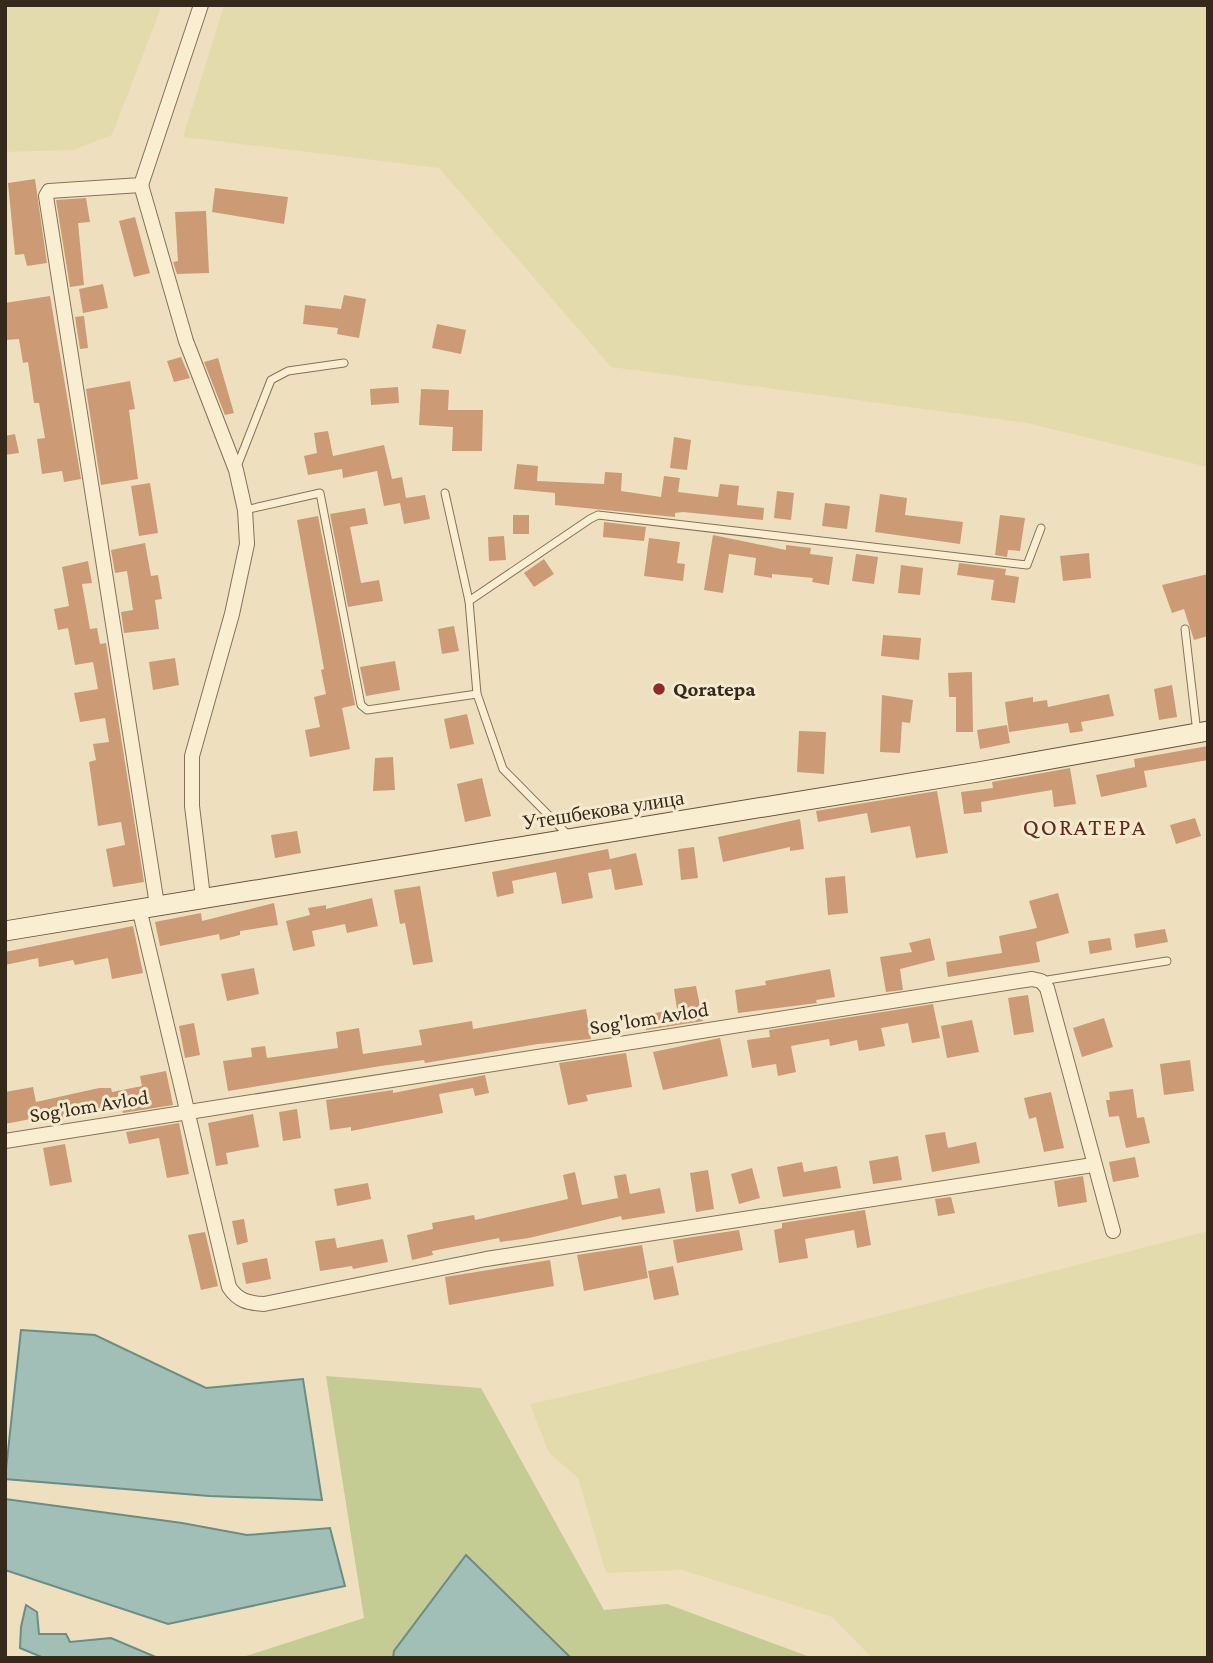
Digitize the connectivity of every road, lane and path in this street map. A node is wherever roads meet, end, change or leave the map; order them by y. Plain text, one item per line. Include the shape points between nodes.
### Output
1 (201, 5) edge
2 (141, 185) junction
3 (344, 363) dead end
4 (236, 470) junction
5 (445, 493) dead end
6 (245, 510) junction
7 (1041, 528) dead end
8 (470, 601) junction
9 (1185, 629) dead end
10 (477, 694) junction
11 (1202, 732) edge
12 (571, 838) junction
13 (203, 897) junction
14 (148, 906) junction
15 (5, 931) edge
16 (1167, 961) dead end
17 (1041, 981) junction
18 (189, 1111) junction
19 (5, 1141) edge
20 (1093, 1164) junction
21 (1113, 1231) dead end

1 - 2 street
2 - 4 street via 186,341
2 - 14 street via 49,191 46,196
3 - 4 lane via 288,371 271,380
4 - 6 street
5 - 8 lane
6 - 10 lane via 320,493 361,705 367,710
6 - 13 street via 247,544 232,614 192,755 192,806
7 - 8 lane via 1027,565 598,515
8 - 10 lane
9 - 11 lane
10 - 12 lane via 503,769
11 - 12 main road, Утешбекова улица
12 - 13 main road, Утешбекова улица
13 - 14 main road, Утешбекова улица
14 - 15 main road, Утешбекова улица
14 - 18 street
16 - 17 lane
17 - 18 street, Sog'lom Avlod
17 - 20 street via 1050,998
18 - 19 street, Sog'lom Avlod
18 - 20 street via 229,1287 236,1298 264,1304 486,1259
20 - 21 street

